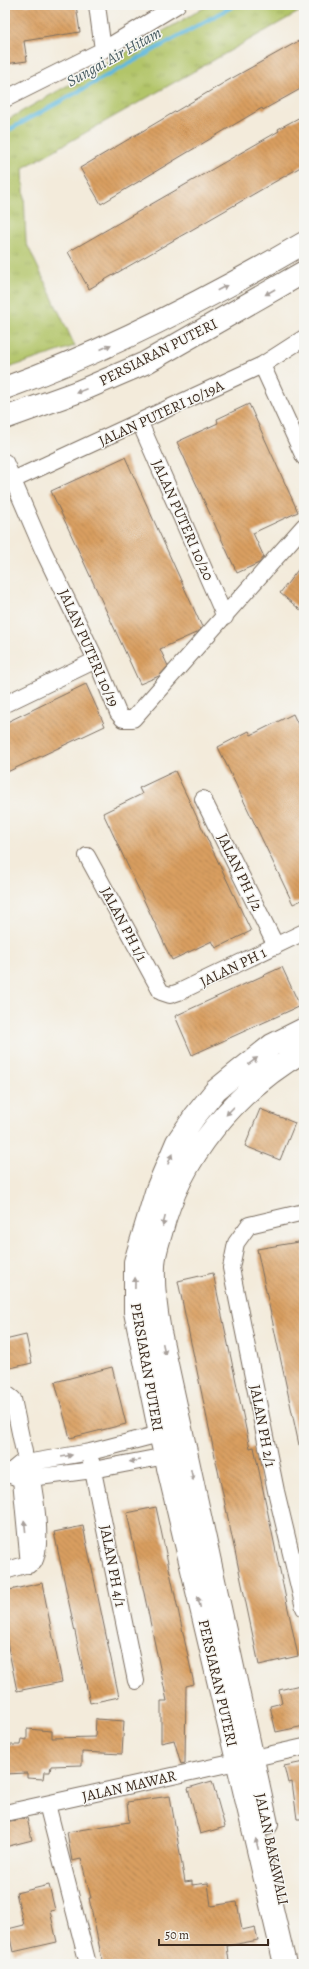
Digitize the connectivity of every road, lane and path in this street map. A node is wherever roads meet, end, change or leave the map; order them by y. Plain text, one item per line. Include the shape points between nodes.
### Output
1 (97, 5) edge
2 (177, 5) edge
3 (104, 50) junction
4 (6, 99) edge
5 (304, 243) edge
6 (304, 272) edge
7 (304, 338) edge
8 (262, 366) junction
9 (5, 388) edge
10 (5, 418) edge
11 (140, 423) junction
12 (304, 457) edge
13 (5, 462) edge
14 (13, 480) junction
15 (304, 526) edge
16 (225, 617) junction
17 (96, 660) junction
18 (5, 704) edge
19 (203, 799) dead end
20 (87, 856) dead end
21 (304, 932) edge
22 (276, 946) junction
23 (161, 992) joint
24 (304, 1029) edge
25 (304, 1051) edge
26 (304, 1212) edge
27 (5, 1393) edge
28 (182, 1429) junction
29 (160, 1434) junction
30 (187, 1451) junction
31 (90, 1452) junction
32 (165, 1457) junction
33 (20, 1469) edge
34 (93, 1470) junction
35 (5, 1571) edge
36 (304, 1608) edge
37 (136, 1681) dead end
38 (304, 1747) edge
39 (245, 1760) junction
40 (47, 1804) junction
41 (5, 1813) edge
42 (88, 1964) edge
43 (285, 1964) edge
44 (297, 1964) edge

1 - 3 street
2 - 3 street
3 - 4 street
9 -> 5 main road, PERSIARAN PUTERI via 55,370 123,340
6 -> 10 main road, PERSIARAN PUTERI via 145,362 80,392
7 - 8 street, JALAN PUTERI 10/19A
8 - 11 street, JALAN PUTERI 10/19A
8 - 12 street
11 - 14 street, JALAN PUTERI 10/19A
11 - 16 street, JALAN PUTERI 10/20
13 - 14 street, JALAN PUTERI 10/19
14 - 17 street, JALAN PUTERI 10/19 via 43,550
15 - 16 street, JALAN PUTERI 10/19
16 - 17 street, JALAN PUTERI 10/19 via 133,719 123,719 118,713
17 - 18 street
19 - 22 street, JALAN PH 1/2
20 - 23 street, JALAN PH 1/1
21 - 22 street, JALAN PH 1
22 - 23 street, JALAN PH 1 via 179,992 170,995
29 -> 24 main road, PERSIARAN PUTERI via 134,1297 135,1262 157,1189 177,1142 216,1090 272,1045
25 -> 28 main road, PERSIARAN PUTERI via 258,1083 207,1136 175,1189 166,1212 154,1264 155,1304
26 - 36 street, JALAN PH 2/1 via 249,1225 236,1243 231,1268 276,1491
27 - 33 street via 13,1399
28 - 29 street
28 - 30 main road, PERSIARAN PUTERI
29 - 31 street
29 - 32 main road, PERSIARAN PUTERI
30 - 32 street
30 -> 39 main road, PERSIARAN PUTERI
33 -> 31 street
31 - 34 street, JALAN PH 4/1
32 -> 34 street
39 -> 32 main road, PERSIARAN PUTERI
33 - 34 street
33 - 35 street via 39,1546 38,1555 29,1565
34 - 37 street, JALAN PH 4/1
38 - 39 street, JALAN MAWAR
39 - 40 street, JALAN MAWAR
43 -> 39 main road, JALAN BAKAWALI
39 - 44 main road, JALAN BAKAWALI
40 - 41 street, JALAN MAWAR
40 - 42 street

